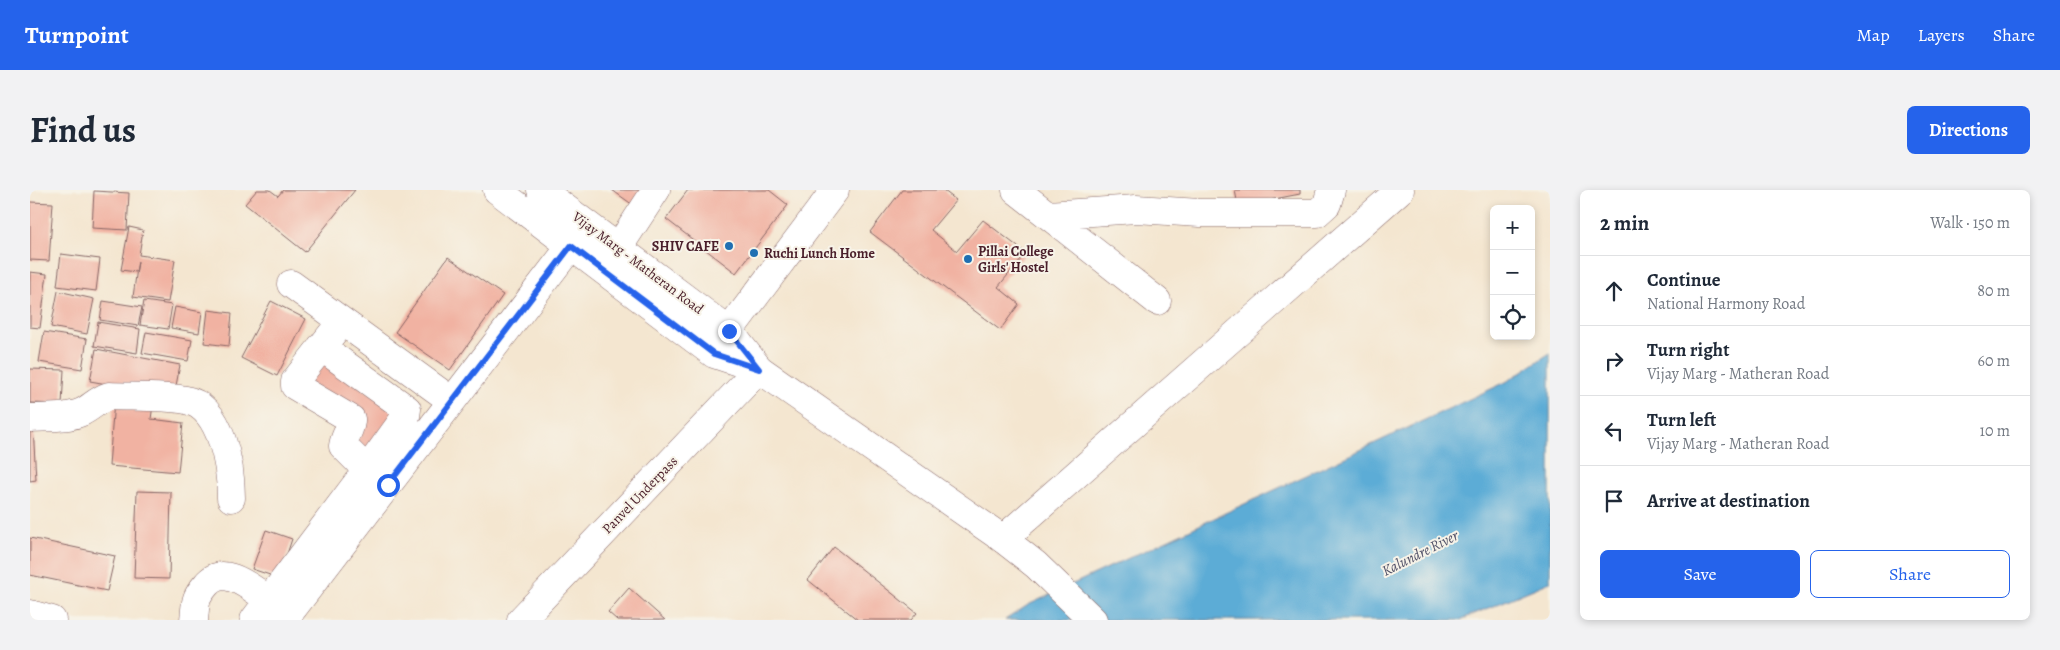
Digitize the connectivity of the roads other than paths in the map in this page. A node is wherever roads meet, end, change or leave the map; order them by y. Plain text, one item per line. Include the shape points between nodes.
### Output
1 (497, 190) edge
2 (656, 190) edge
3 (835, 190) edge
4 (1016, 190) edge
5 (1331, 190) edge
6 (1400, 190) edge
7 (547, 192) edge
8 (1048, 215) junction
9 (571, 246) junction
10 (618, 248) junction
11 (292, 284) dead end
12 (1157, 301) dead end
13 (342, 321) junction
14 (729, 331) junction
15 (321, 347) junction
16 (759, 369) junction
17 (452, 401) junction
18 (30, 418) edge
19 (377, 478) junction
20 (231, 498) dead end
21 (1004, 539) junction
22 (269, 613) edge
23 (30, 614) edge
24 (52, 620) edge
25 (194, 620) edge
26 (521, 620) edge
27 (1093, 620) edge

1 - 9 street, Vijay Marg - Matheran Road
2 - 10 street
3 - 14 street
4 - 8 street
5 - 8 street via 1327,204 1317,213 1200,213 1136,209
6 - 21 street
7 - 10 street, Vijay Marg - Matheran Road
8 - 12 street
9 - 16 street, Vijay Marg - Matheran Road via 714,354
9 - 17 street
10 - 14 street, Vijay Marg - Matheran Road
11 - 13 street
13 - 15 street
13 - 17 street
14 - 16 street, Vijay Marg - Matheran Road
15 - 19 street via 407,409
15 - 19 street via 295,381 295,386 350,419 343,446
16 - 21 street
16 - 26 street, Panvel Underpass
17 - 19 street
18 - 20 street via 64,416 82,411 109,396 188,400 206,410 221,435 231,476
19 - 22 street
21 - 27 street
22 - 25 street via 237,579 220,575 212,577 196,596
23 - 24 street

